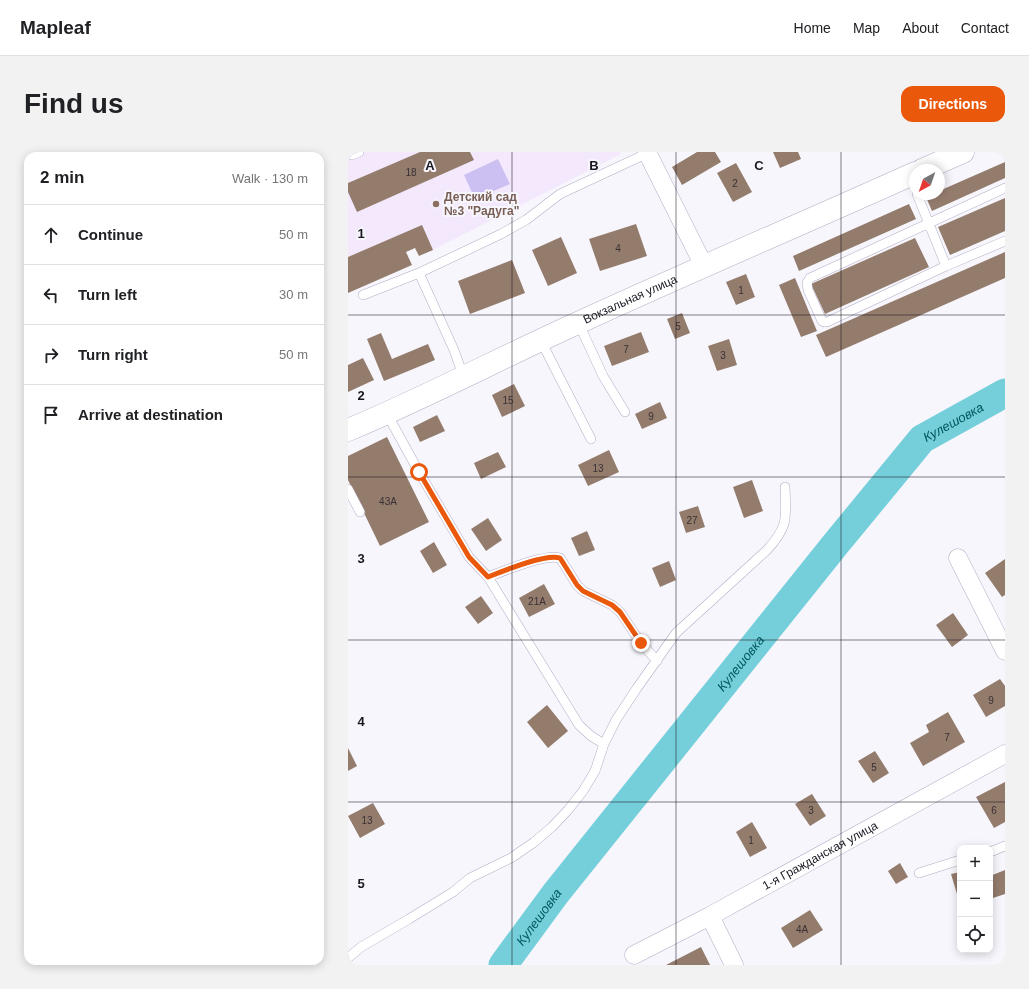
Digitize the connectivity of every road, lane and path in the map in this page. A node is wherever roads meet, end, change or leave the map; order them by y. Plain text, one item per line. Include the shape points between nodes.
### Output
1 (963, 152) edge
2 (648, 153) edge
3 (944, 164) edge
4 (909, 184) edge
5 (1005, 188) edge
6 (922, 200) edge
7 (929, 223) junction
8 (1005, 241) edge
9 (704, 266) junction
10 (946, 266) junction
11 (419, 273) junction
12 (363, 294) dead end
13 (578, 322) junction
14 (541, 341) junction
15 (464, 378) junction
16 (625, 412) dead end
17 (387, 414) junction
18 (348, 430) edge
19 (591, 439) dead end
20 (785, 487) dead end
21 (348, 489) edge
22 (360, 512) dead end
23 (958, 558) dead end
24 (488, 577) junction
25 (1005, 652) edge
26 (657, 661) junction
27 (604, 744) junction
28 (1005, 754) edge
29 (1005, 846) edge
30 (993, 851) edge
31 (957, 861) edge
32 (918, 873) dead end
33 (710, 916) junction
34 (348, 958) edge
35 (636, 959) dead end
36 (734, 965) edge

1 - 3 main road, Вокзальная улица
2 - 9 street
2 - 11 lane via 560,194 526,220
4 - 9 main road, Вокзальная улица
5 - 7 lane
6 - 7 lane
7 - 10 lane
7 - 10 lane via 810,278 807,283 808,290 822,321 827,322
8 - 10 lane
9 - 13 main road, Вокзальная улица
11 - 12 lane
11 - 15 lane
13 - 14 main road, Вокзальная улица
13 - 16 lane via 603,376
14 - 15 main road, Вокзальная улица
14 - 19 lane
15 - 17 main road, Вокзальная улица
17 - 18 main road, Вокзальная улица
17 - 24 lane via 469,557
20 - 26 lane via 785,524 777,540 676,633
21 - 22 lane
23 - 25 street
24 - 26 lane via 527,563 555,556 560,558 583,591 612,605 620,612
24 - 27 lane via 579,725
26 - 27 lane via 616,720
27 - 34 lane via 595,771 583,791 568,810 538,839 511,858 470,878 447,896 361,946
28 - 33 street, 1-я Гражданская улица
29 - 30 lane
31 - 32 lane
33 - 35 street, 1-я Гражданская улица
33 - 36 street

